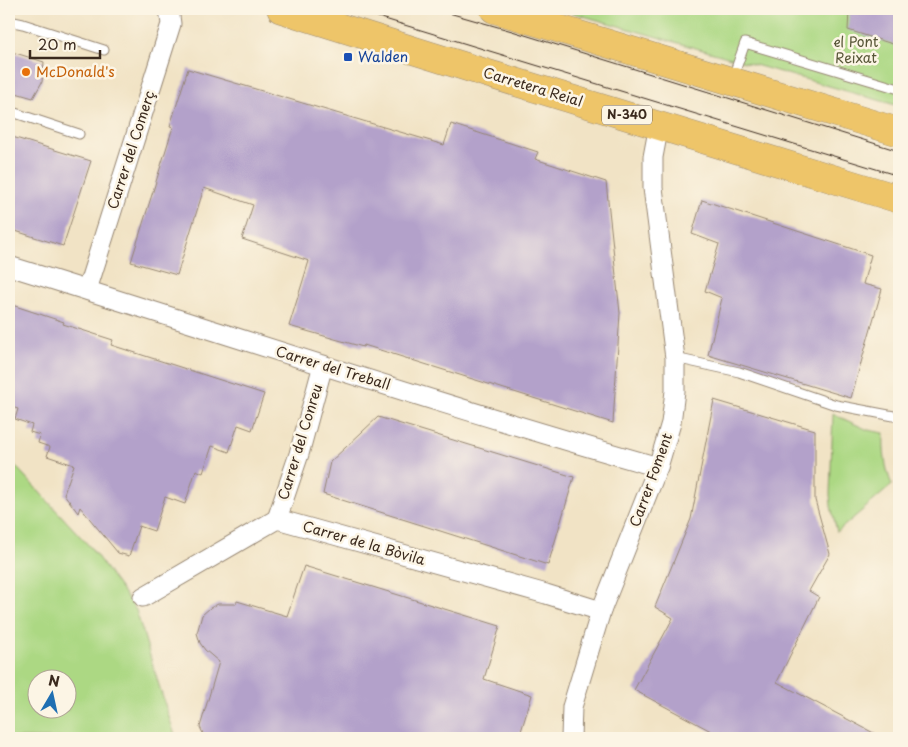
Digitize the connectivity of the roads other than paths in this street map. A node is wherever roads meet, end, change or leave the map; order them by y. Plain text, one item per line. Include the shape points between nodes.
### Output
1 (169, 9) edge
2 (281, 9) edge
3 (494, 9) edge
4 (9, 21) edge
5 (104, 50) dead end
6 (731, 81) junction
7 (899, 89) edge
8 (9, 111) edge
9 (659, 125) junction
10 (899, 132) edge
11 (79, 134) dead end
12 (899, 199) edge
13 (9, 266) edge
14 (87, 290) junction
15 (675, 358) junction
16 (323, 365) junction
17 (899, 417) edge
18 (658, 467) junction
19 (277, 519) junction
20 (143, 597) dead end
21 (601, 611) junction
22 (571, 738) edge

1 - 14 street, Carrer del Comerç via 171,24
2 - 9 main road, Carretera Reial / N-340
3 - 6 main road
4 - 5 lane
6 - 7 lane via 745,43
6 - 10 main road
8 - 11 lane
9 - 12 main road, Carretera Reial / N-340
9 - 15 street, Carrer Foment via 652,157 653,188
13 - 14 street, Carrer del Treball
14 - 16 street, Carrer del Treball
15 - 17 lane via 739,372 836,405
15 - 18 street, Carrer Foment via 671,423
16 - 18 street, Carrer del Treball
16 - 19 street, Carrer del Conreu
18 - 21 street, Carrer Foment
19 - 20 street
19 - 21 street, Carrer de la Bòvila
21 - 22 street, Carrer Foment via 572,706

